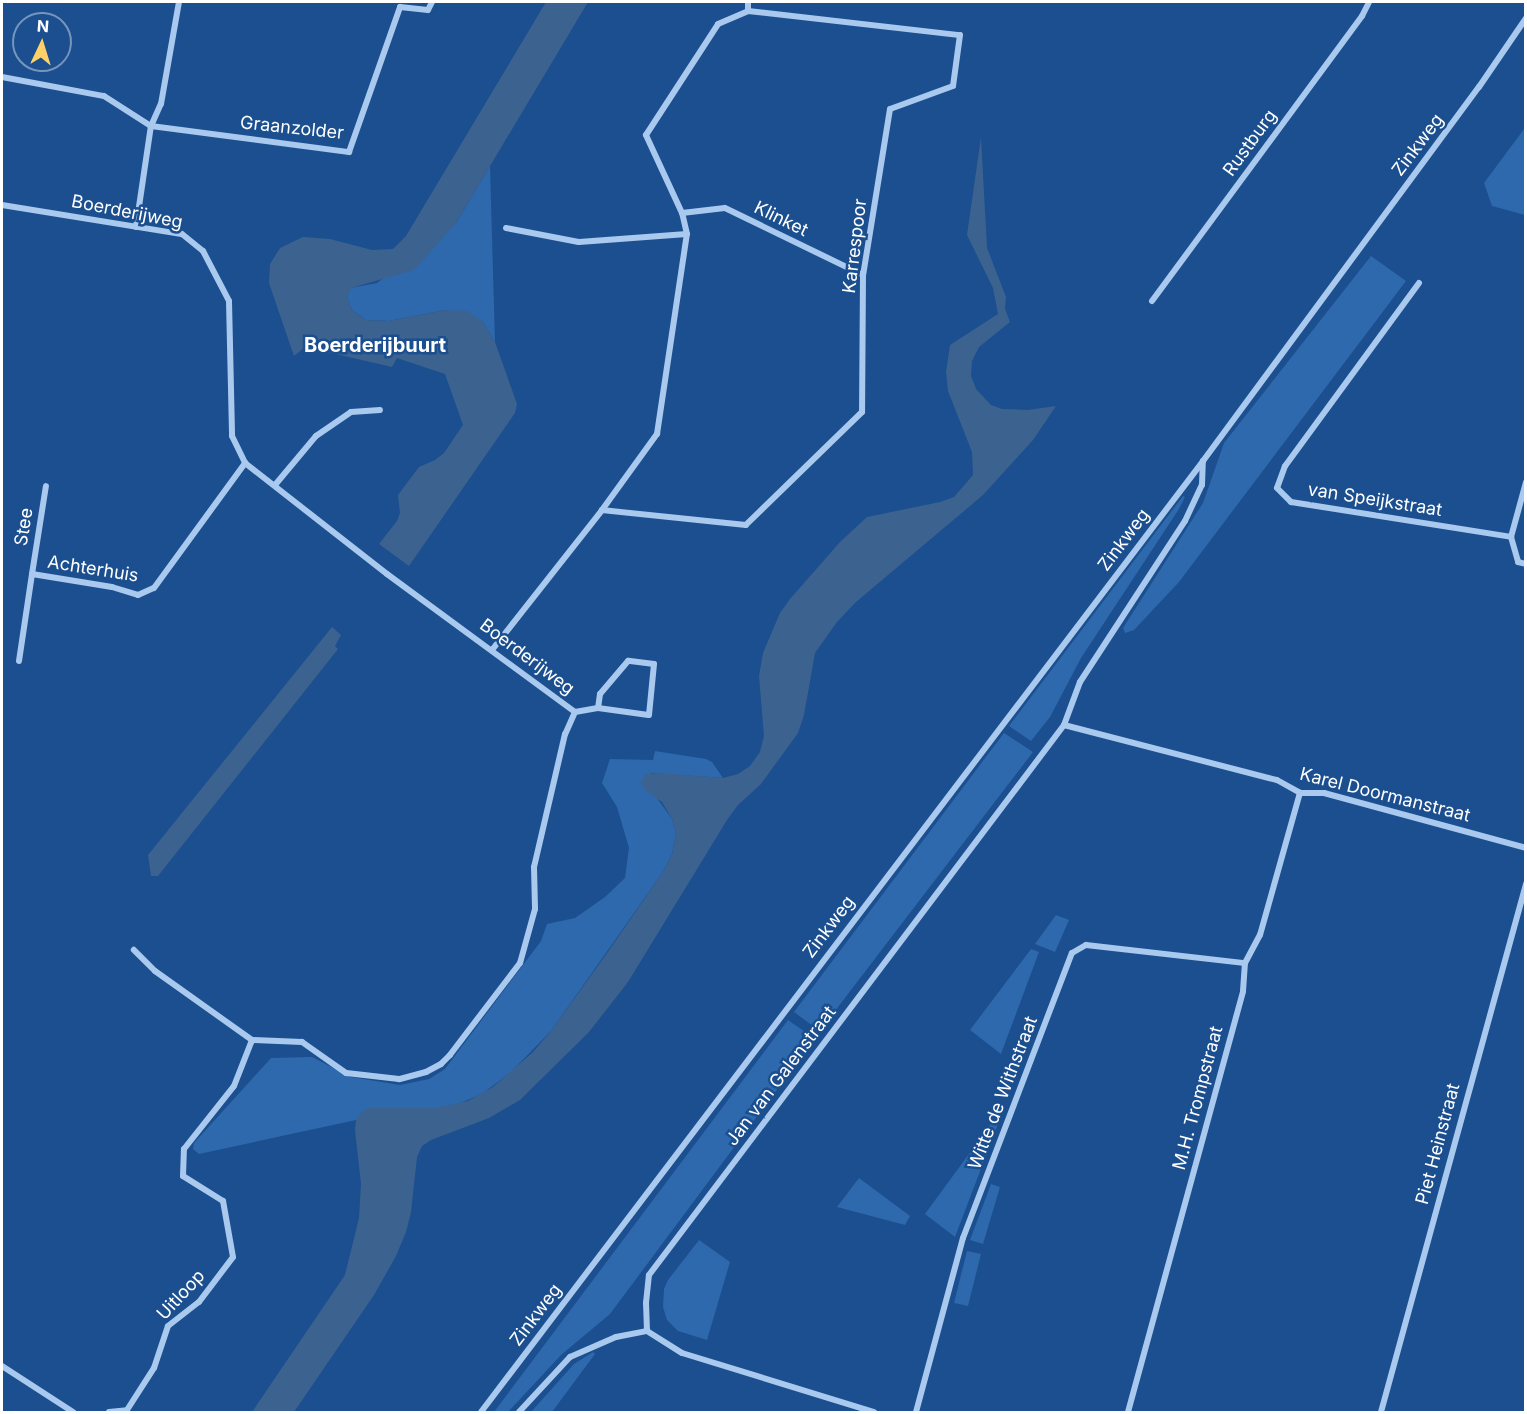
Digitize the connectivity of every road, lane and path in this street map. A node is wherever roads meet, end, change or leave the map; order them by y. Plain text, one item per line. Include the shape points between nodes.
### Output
1 (179, 2) edge
2 (432, 2) edge
3 (748, 2) edge
4 (1369, 2) edge
5 (748, 11) junction
6 (1526, 18) edge
7 (2, 76) edge
8 (152, 126) junction
9 (2, 205) edge
10 (682, 213) junction
11 (136, 227) junction
12 (506, 228) dead end
13 (687, 234) junction
14 (864, 275) junction
15 (1419, 283) dead end
16 (1152, 301) dead end
17 (380, 410) dead end
18 (1203, 461) junction
19 (245, 463) junction
20 (1526, 482) edge
21 (275, 485) junction
22 (46, 486) dead end
23 (602, 510) junction
24 (1510, 537) junction
25 (1526, 564) edge
26 (32, 574) junction
27 (492, 650) junction
28 (19, 661) dead end
29 (598, 708) junction
30 (574, 712) junction
31 (1064, 724) junction
32 (1300, 793) junction
33 (1526, 848) edge
34 (1526, 884) edge
35 (134, 950) dead end
36 (1245, 963) junction
37 (252, 1040) junction
38 (647, 1331) junction
39 (2, 1366) edge
40 (73, 1413) edge
41 (109, 1413) edge
42 (481, 1413) edge
43 (519, 1413) edge
44 (874, 1413) edge
45 (916, 1413) edge
46 (1128, 1413) edge
47 (1381, 1413) edge

1 - 8 street via 161,104
2 - 8 street, Graanzolder via 428,10 400,7 350,152
3 - 5 street
4 - 16 street, Rustburg
5 - 10 street, Karrespoor via 718,24 646,135
5 - 14 street, Karrespoor via 960,35 953,86 890,109
6 - 18 street, Zinkweg via 1457,118
7 - 8 street, Graanzolder via 104,96
8 - 11 street
9 - 11 street, Boerderijweg
10 - 13 street, Karrespoor
10 - 14 street, Klinket via 725,208
11 - 19 street, Boerderijweg via 182,234 203,251 223,285 229,301 232,435
12 - 13 street via 579,242
13 - 23 street, Karrespoor via 657,434
14 - 23 street, Karrespoor via 862,412 747,525
15 - 24 street, van Speijkstraat via 1285,466 1276,488 1291,502
17 - 21 street via 351,412 316,436
18 - 31 street, Zinkweg via 1202,485 1185,521 1080,682
18 - 42 street, Zinkweg
19 - 21 street, Boerderijweg
19 - 26 street, Achterhuis via 154,588 138,595
20 - 24 street
21 - 27 street, Boerderijweg
22 - 26 street, Stee
23 - 27 street, Karrespoor
24 - 25 street via 1518,562
26 - 28 street, Achterhuis
27 - 30 street, Boerderijweg
29 - 29 street via 649,715 654,664 628,661 600,694
29 - 30 street
30 - 37 street, Boerderijweg via 565,734 534,867 535,909 520,963 450,1055 426,1072 399,1079 346,1073 302,1042
31 - 32 street, Karel Doormanstraat via 1277,780
31 - 38 street, Jan van Galenstraat via 649,1275
32 - 33 street, Karel Doormanstraat via 1324,793
32 - 36 street, M.H. Trompstraat via 1260,935
34 - 47 street, Piet Heinstraat
35 - 37 street via 155,971
36 - 45 street, Witte de Withstraat via 1086,945 1072,953 963,1238
36 - 46 street, M.H. Trompstraat via 1243,991
37 - 41 street, Uitloop via 234,1086 184,1149 183,1176 223,1202 232,1257 199,1302 168,1326 154,1368 127,1410
38 - 43 street via 616,1337 570,1357
38 - 44 street via 682,1353
39 - 40 street

